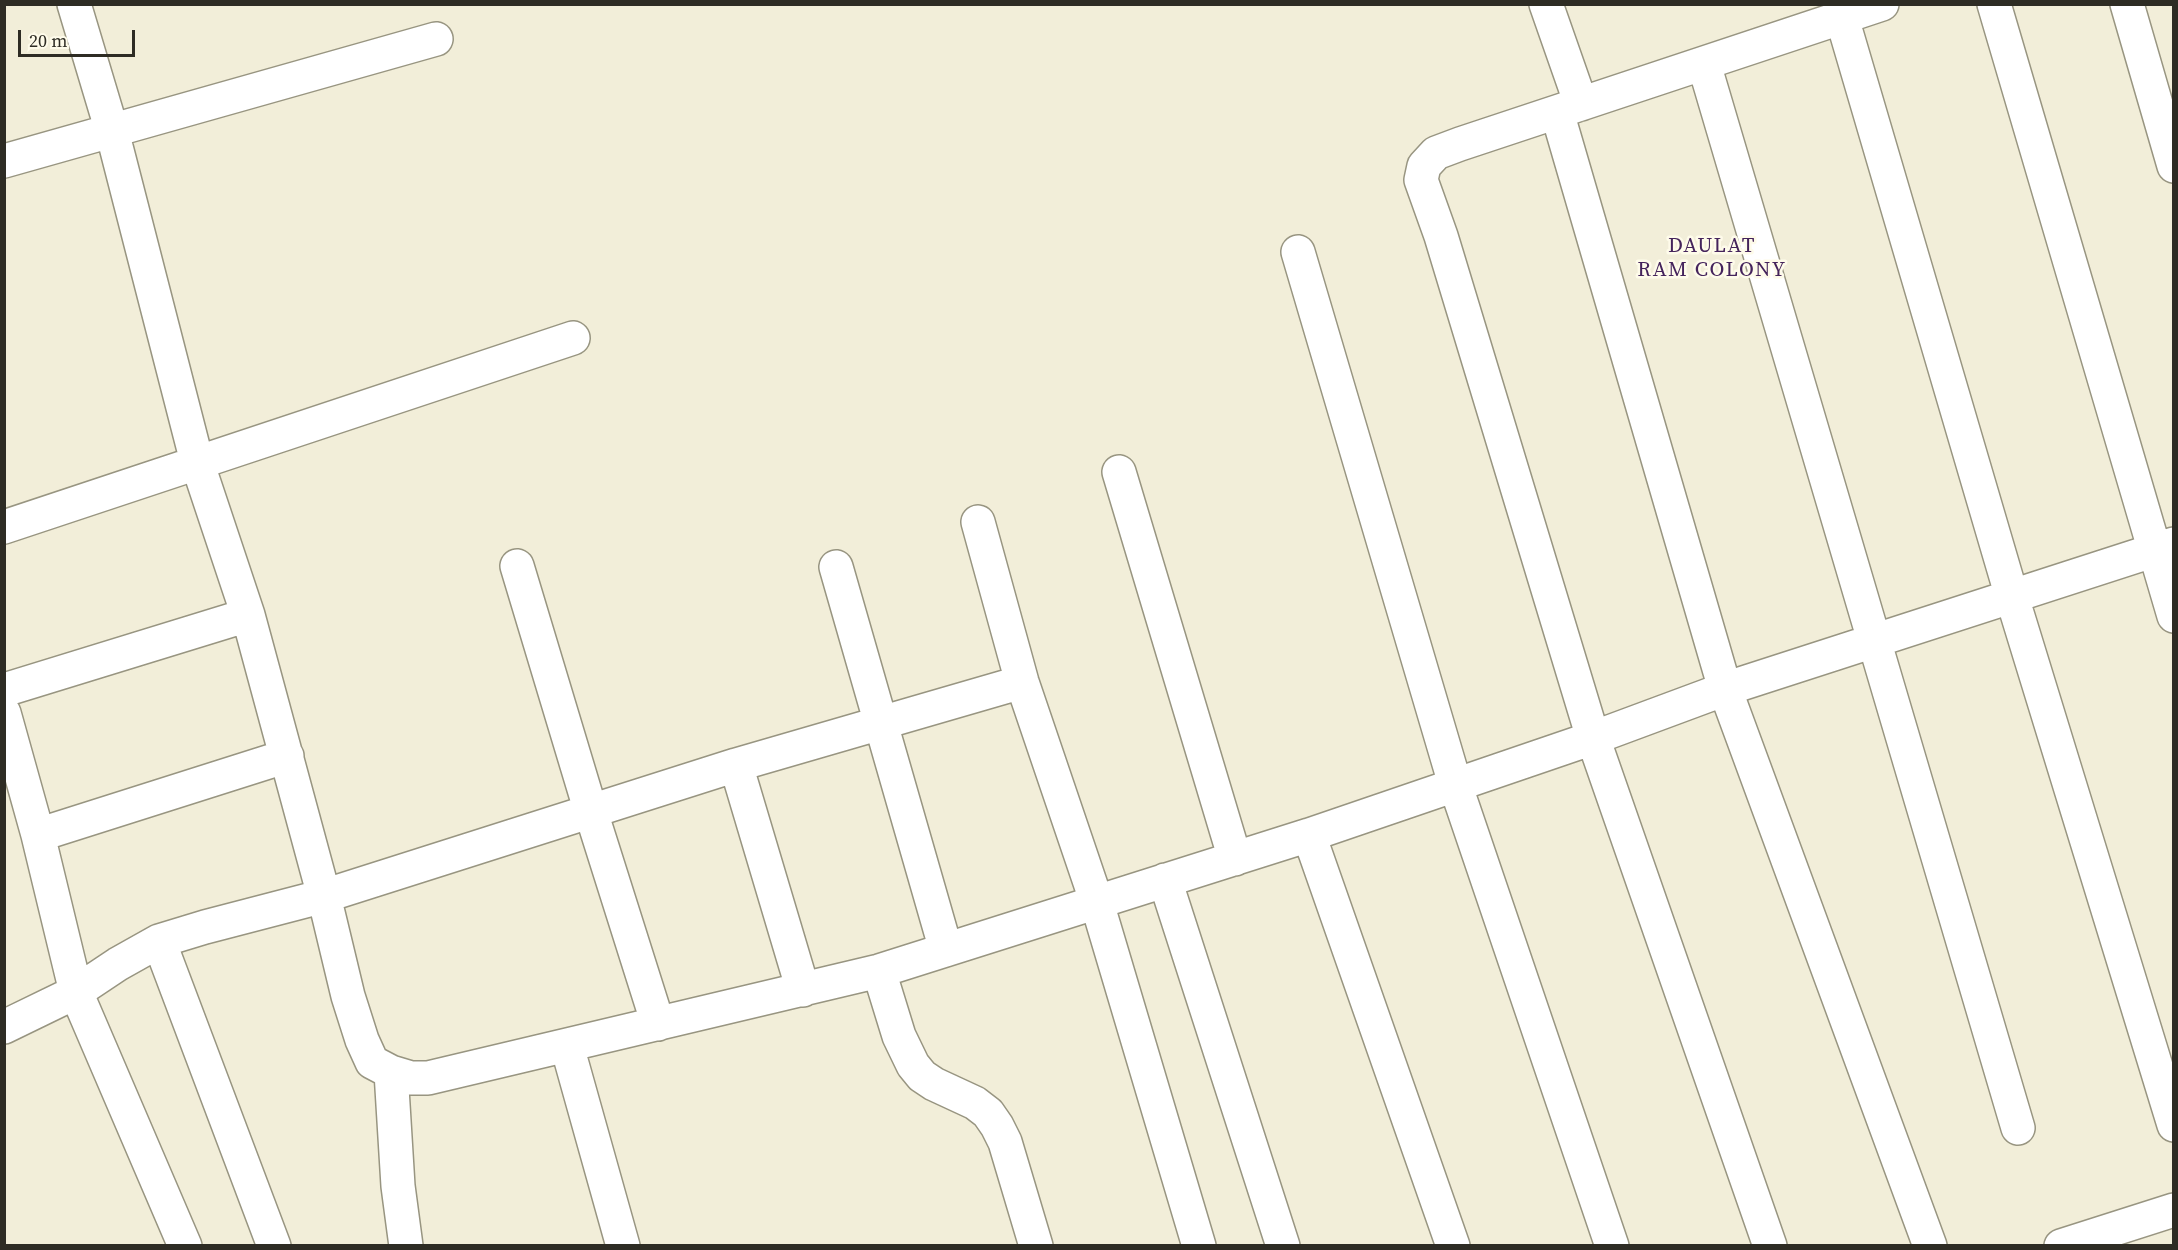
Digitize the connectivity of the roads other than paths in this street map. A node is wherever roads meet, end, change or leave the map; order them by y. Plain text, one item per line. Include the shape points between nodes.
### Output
1 (74, 4) edge
2 (1546, 4) edge
3 (1882, 4) edge
4 (1994, 4) edge
5 (2127, 4) edge
6 (1842, 18) junction
7 (436, 39) dead end
8 (1704, 64) junction
9 (1569, 108) junction
10 (112, 131) junction
11 (4, 161) edge
12 (2174, 166) edge
13 (1298, 252) dead end
14 (573, 338) dead end
15 (197, 462) junction
16 (1119, 472) dead end
17 (978, 522) dead end
18 (4, 527) edge
19 (2163, 547) edge
20 (517, 566) dead end
21 (836, 567) dead end
22 (2012, 597) junction
23 (248, 615) junction
24 (2174, 616) edge
25 (1876, 642) junction
26 (1022, 682) junction
27 (1725, 689) junction
28 (4, 690) edge
29 (4, 713) edge
30 (880, 723) junction
31 (1593, 738) junction
32 (287, 756) junction
33 (736, 765) junction
34 (1455, 784) junction
35 (591, 812) junction
36 (38, 835) junction
37 (1309, 835) junction
38 (1235, 859) junction
39 (1165, 880) junction
40 (324, 896) junction
41 (1097, 903) junction
42 (159, 941) junction
43 (946, 950) junction
44 (879, 971) junction
45 (803, 990) junction
46 (76, 992) junction
47 (658, 1024) junction
48 (4, 1027) edge
49 (567, 1046) junction
50 (391, 1072) junction
51 (2174, 1125) edge
52 (2018, 1128) dead end
53 (2174, 1210) edge
54 (185, 1245) edge
55 (274, 1245) edge
56 (406, 1245) edge
57 (623, 1245) edge
58 (1036, 1245) edge
59 (1199, 1245) edge
60 (1283, 1245) edge
61 (1453, 1245) edge
62 (1612, 1245) edge
63 (1770, 1245) edge
64 (1930, 1245) edge
65 (2061, 1245) edge

1 - 10 street
2 - 9 street
3 - 6 street
4 - 19 street
5 - 12 street
6 - 8 street
6 - 22 street
7 - 10 street
8 - 9 street
8 - 25 street
9 - 27 street
9 - 31 street via 1436,153 1424,166 1421,180
10 - 11 street
10 - 15 street
13 - 34 street
14 - 15 street
15 - 18 street
15 - 23 street
16 - 38 street
17 - 26 street
19 - 22 street
19 - 24 street
20 - 35 street
21 - 30 street
22 - 25 street
22 - 51 street
23 - 28 street
23 - 32 street
25 - 27 street
25 - 52 street
26 - 30 street
26 - 41 street
27 - 31 street
27 - 64 street
29 - 36 street
30 - 33 street
30 - 43 street
31 - 34 street
31 - 63 street
32 - 36 street
32 - 40 street
33 - 35 street
33 - 45 street
34 - 37 street
34 - 62 street
35 - 40 street
35 - 47 street
36 - 46 street
37 - 38 street
37 - 61 street
38 - 39 street
39 - 41 street
39 - 60 street
40 - 42 street
40 - 50 street via 362,1040 372,1062
41 - 43 street
41 - 59 street
42 - 46 street
42 - 55 street
43 - 44 street
44 - 45 street
44 - 58 street via 913,1065 934,1084 975,1103 997,1126
45 - 47 street
46 - 48 street
46 - 54 street
47 - 49 street
49 - 50 street via 429,1078
49 - 57 street
50 - 56 street
53 - 65 street

